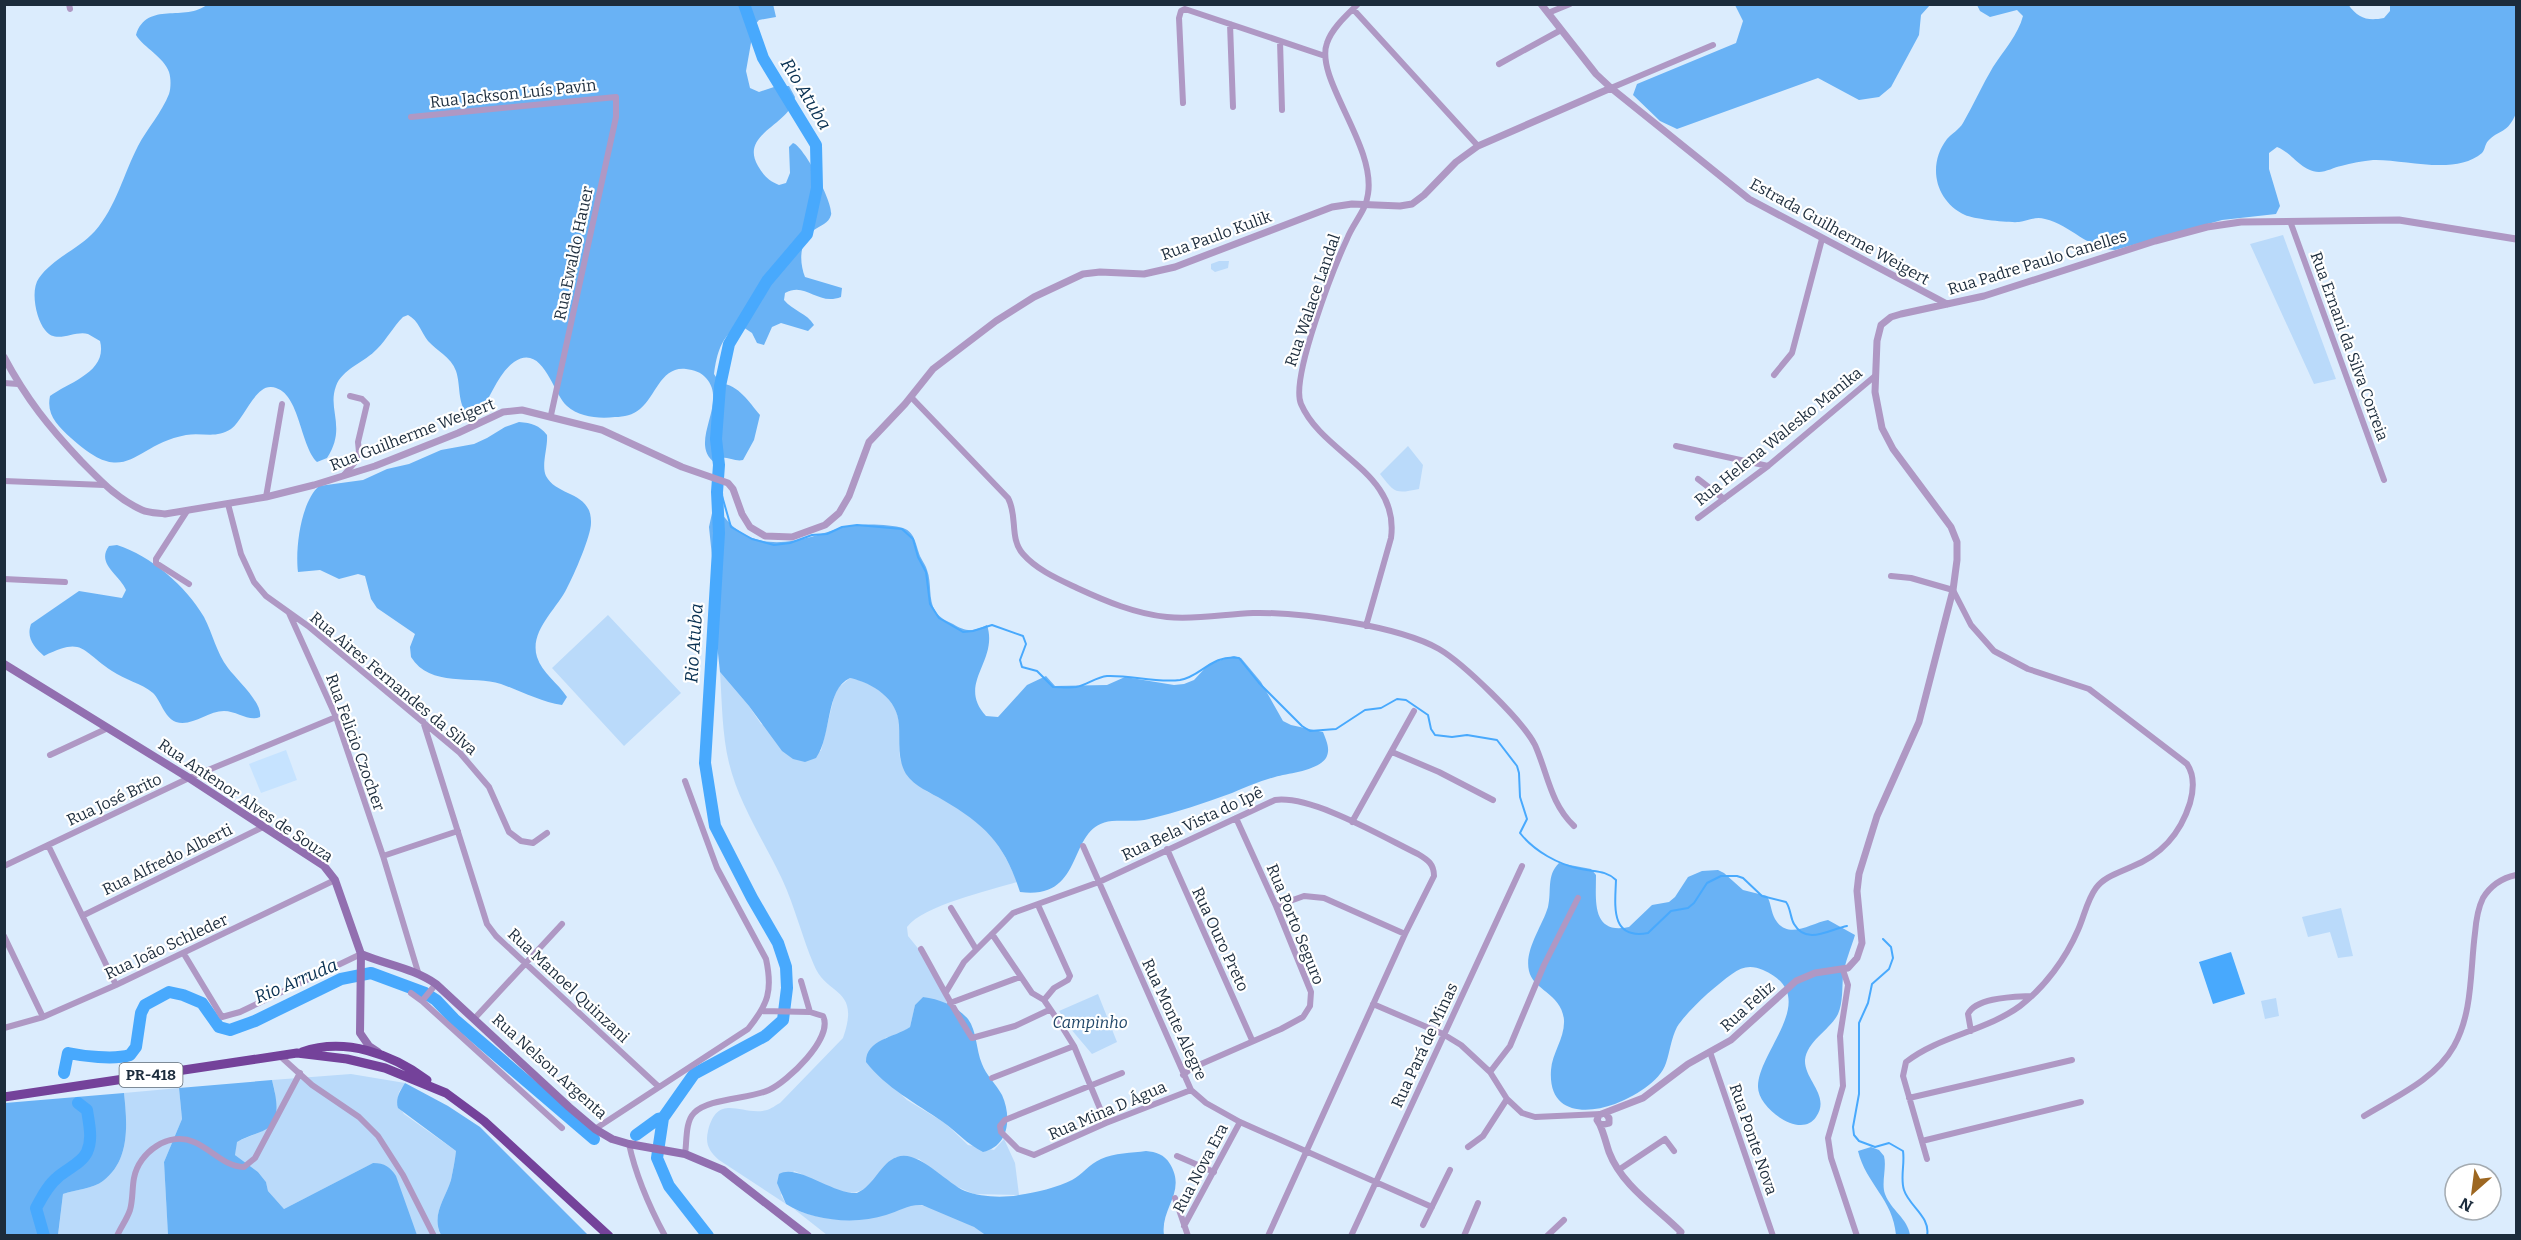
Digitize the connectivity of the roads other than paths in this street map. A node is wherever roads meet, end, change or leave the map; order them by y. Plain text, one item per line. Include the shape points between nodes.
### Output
1 (1541, 4) edge
2 (1570, 4) edge
3 (1356, 7) edge
4 (1548, 14) junction
5 (1230, 24) junction
6 (1561, 30) junction
7 (1280, 41) junction
8 (1713, 45) dead end
9 (1325, 56) junction
10 (1499, 64) dead end
11 (1611, 88) junction
12 (616, 97) joint
13 (1183, 103) dead end
14 (1233, 107) dead end
15 (1282, 110) dead end
16 (411, 117) dead end
17 (1478, 146) junction
18 (1367, 204) junction
19 (2290, 221) junction
20 (1822, 238) junction
21 (2517, 239) edge
22 (1947, 304) junction
23 (4, 357) edge
24 (1774, 375) dead end
25 (1875, 376) junction
26 (4, 383) edge
27 (18, 384) junction
28 (350, 396) dead end
29 (911, 397) junction
30 (282, 404) dead end
31 (551, 415) junction
32 (1676, 446) dead end
33 (1750, 462) junction
34 (1768, 466) junction
35 (344, 475) junction
36 (1754, 477) junction
37 (1698, 479) dead end
38 (2384, 480) dead end
39 (4, 481) edge
40 (724, 481) joint
41 (104, 485) junction
42 (266, 497) junction
43 (1724, 499) junction
44 (228, 504) junction
45 (187, 511) junction
46 (1698, 518) dead end
47 (1891, 576) dead end
48 (4, 579) edge
49 (65, 582) dead end
50 (189, 584) dead end
51 (1953, 590) junction
52 (289, 612) junction
53 (1366, 626) junction
54 (4, 664) edge
55 (1414, 711) dead end
56 (336, 717) junction
57 (422, 721) junction
58 (108, 728) junction
59 (1392, 752) junction
60 (50, 755) dead end
61 (189, 778) junction
62 (686, 781) dead end
63 (1493, 800) dead end
64 (1236, 818) junction
65 (1352, 822) junction
66 (1574, 826) dead end
67 (263, 827) junction
68 (458, 831) junction
69 (547, 833) dead end
70 (48, 845) junction
71 (1083, 846) dead end
72 (1167, 849) junction
73 (383, 856) junction
74 (4, 866) edge
75 (1522, 866) dead end
76 (2517, 875) edge
77 (335, 880) junction
78 (1099, 882) junction
79 (1578, 898) dead end
80 (1038, 905) junction
81 (1276, 906) junction
82 (951, 908) dead end
83 (84, 915) junction
84 (562, 924) dead end
85 (992, 934) junction
86 (1404, 934) junction
87 (4, 936) edge
88 (921, 949) dead end
89 (976, 949) junction
90 (7, 950) edge
91 (184, 954) junction
92 (361, 954) junction
93 (527, 962) junction
94 (1843, 970) junction
95 (418, 972) junction
96 (1020, 977) junction
97 (801, 981) dead end
98 (436, 984) junction
99 (116, 985) junction
100 (946, 992) junction
101 (411, 993) dead end
102 (2032, 996) junction
103 (1044, 1000) junction
104 (422, 1001) junction
105 (950, 1003) junction
106 (1373, 1004) junction
107 (1049, 1010) junction
108 (762, 1011) junction
109 (810, 1012) junction
110 (43, 1017) junction
111 (474, 1019) junction
112 (4, 1028) edge
113 (1971, 1031) junction
114 (360, 1033) junction
115 (1443, 1034) junction
116 (1252, 1040) junction
117 (1074, 1046) junction
118 (350, 1047) junction
119 (378, 1052) junction
120 (1710, 1052) junction
121 (297, 1053) junction
122 (280, 1056) junction
123 (2072, 1060) dead end
124 (1490, 1072) junction
125 (300, 1073) junction
126 (1122, 1073) dead end
127 (1183, 1075) junction
128 (992, 1078) dead end
129 (1091, 1084) junction
130 (659, 1087) junction
131 (1191, 1090) junction
132 (446, 1093) junction
133 (4, 1097) edge
134 (1909, 1098) junction
135 (1507, 1099) junction
136 (2081, 1102) dead end
137 (1570, 1114) junction
138 (2364, 1116) dead end
139 (1606, 1117) junction
140 (1240, 1122) junction
141 (1107, 1123) junction
142 (1599, 1124) junction
143 (562, 1128) dead end
144 (595, 1129) junction
145 (1922, 1140) junction
146 (629, 1144) junction
147 (1468, 1147) dead end
148 (1608, 1147) junction
149 (1306, 1151) junction
150 (1674, 1151) dead end
151 (681, 1153) junction
152 (1177, 1156) dead end
153 (1927, 1159) dead end
154 (1620, 1169) junction
155 (1450, 1170) dead end
156 (1214, 1172) junction
157 (1375, 1182) junction
158 (1175, 1198) dead end
159 (1478, 1203) dead end
160 (1432, 1207) junction
161 (1564, 1220) dead end
162 (1423, 1225) dead end
163 (1184, 1226) junction
164 (1682, 1234) edge
165 (1548, 1235) edge
166 (117, 1236) edge
167 (434, 1236) edge
168 (609, 1236) edge
169 (665, 1236) edge
170 (808, 1236) edge
171 (1188, 1236) edge
172 (1268, 1236) edge
173 (1350, 1236) edge
174 (1464, 1236) edge
175 (1773, 1236) edge
176 (1857, 1236) edge

1 - 4 street, Estrada Guilherme Weigert
2 - 4 street
3 - 9 street via 1331,34
3 - 17 street
4 - 6 street, Estrada Guilherme Weigert
5 - 7 street
5 - 13 street via 1181,11
5 - 14 street
6 - 10 street
6 - 11 street, Estrada Guilherme Weigert
7 - 9 street
7 - 15 street
8 - 11 street
9 - 18 street, Rua Walace Landal via 1335,91 1362,150 1370,184
11 - 17 street, Rua Paulo Kulik
11 - 20 street, Estrada Guilherme Weigert via 1749,199
12 - 16 street, Rua Jackson Luís Pavin
12 - 31 street, Rua Ewaldo Hauer via 616,117
17 - 18 street, Rua Paulo Kulik via 1412,204
18 - 29 street, Rua Paulo Kulik via 1342,205 1318,212 1175,267 1144,274 1100,272 1076,276 996,321 938,365
18 - 53 street, Rua Walace Landal via 1346,239 1304,357 1298,387 1301,405 1310,418 1368,473 1389,509 1393,529
19 - 21 street, Rua Padre Paulo Canelles via 2399,220
19 - 22 street, Rua Padre Paulo Canelles via 2241,222 2190,231
19 - 38 street, Rua Ernani da Silva Correia
20 - 22 street, Estrada Guilherme Weigert
20 - 24 street via 1792,352
22 - 25 street, Rua Padre Paulo Canelles via 1891,317 1881,325 1877,333
23 - 27 street, Rua Guilherme Weigert
25 - 34 street, Rua Helena Walesko Manika
25 - 51 street, Rua Padre Paulo Canelles via 1876,406 1887,438 1954,534 1958,550
26 - 27 street
27 - 41 street, Rua Guilherme Weigert via 46,424
28 - 35 street via 367,404 359,452
29 - 40 street, Rua Paulo Kulik via 869,442 844,506 825,525 792,537 765,536 750,527 733,489
29 - 53 street via 1008,498 1016,542 1023,554 1059,580 1155,615 1282,614
30 - 42 street
31 - 35 street, Rua Guilherme Weigert via 522,410 503,412 375,466
31 - 40 street, Rua Guilherme Weigert via 602,430 672,463
32 - 33 street
33 - 34 street
33 - 36 street
34 - 36 street, Rua Helena Walesko Manika
35 - 42 street, Rua Guilherme Weigert
36 - 43 street, Rua Helena Walesko Manika
37 - 43 street
39 - 41 street
41 - 45 street, Rua Guilherme Weigert via 145,511
42 - 44 street, Rua Guilherme Weigert
43 - 46 street, Rua Helena Walesko Manika
44 - 45 street, Rua Guilherme Weigert
44 - 52 street via 234,533 254,582
45 - 50 street via 156,563
47 - 51 street
48 - 49 street
51 - 94 street, Rua Padre Paulo Canelles via 1919,722 1877,816 1859,874 1862,943 1857,958
51 - 102 street via 1971,625 1994,651 2028,669 2097,694 2181,759 2193,775 2188,810 2174,837 2151,857 2097,886 2066,953
52 - 56 street, Rua Felicio Czocher
52 - 57 street, Rua Aires Fernandes da Silva
53 - 66 street via 1440,650 1501,704 1529,736 1551,795
54 - 58 main road, Rua Antenor Alves de Souza
55 - 59 street
56 - 61 street, Rua José Brito
56 - 73 street, Rua Felicio Czocher
57 - 68 street, Rua Manoel Quinzani
57 - 69 street, Rua Aires Fernandes da Silva via 460,753 489,787 509,832 521,842 533,843
58 - 60 street
58 - 61 main road, Rua Antenor Alves de Souza
59 - 63 street via 1439,771
59 - 65 street
61 - 67 main road, Rua Antenor Alves de Souza
61 - 70 street, Rua José Brito
62 - 108 street via 717,868 766,959 770,993
64 - 65 street, Rua Bela Vista do Ipê via 1287,798
64 - 72 street, Rua Bela Vista do Ipê
64 - 81 street, Rua Porto Seguro
65 - 86 street, Rua Bela Vista do Ipê via 1418,854 1434,867 1434,876
67 - 77 main road, Rua Antenor Alves de Souza via 324,866
67 - 83 street, Rua Alfredo Alberti
68 - 73 street
68 - 93 street, Rua Manoel Quinzani via 488,924 496,936
70 - 74 street, Rua José Brito
70 - 83 street
71 - 78 street, Rua Monte Alegre
72 - 78 street, Rua Bela Vista do Ipê
72 - 116 street, Rua Ouro Preto
73 - 95 street, Rua Felicio Czocher
75 - 115 street, Rua Pará de Minas
76 - 138 street via 2493,886 2480,907 2467,1009 2460,1034 2447,1057 2430,1074
77 - 91 street, Rua João Schleder
77 - 92 main road, Rua Antenor Alves de Souza
78 - 80 street, Rua Bela Vista do Ipê
78 - 127 street, Rua Monte Alegre
79 - 124 street via 1510,1046
80 - 85 street, Rua Bela Vista do Ipê via 1012,913
80 - 103 street via 1070,976
81 - 86 street via 1304,896 1324,898
81 - 116 street, Rua Porto Seguro via 1311,992 1310,1006 1303,1017
82 - 89 street
83 - 99 street
84 - 93 street
85 - 89 street, Rua Bela Vista do Ipê
85 - 96 street
86 - 106 street, Rua Bela Vista do Ipê
87 - 90 street
88 - 100 street
89 - 100 street, Rua Bela Vista do Ipê
90 - 110 street
91 - 92 street via 222,1017
91 - 99 street, Rua João Schleder
92 - 95 main road, Rua Nelson Argenta
92 - 114 main road, Rua Antenor Alves de Souza
93 - 111 street
93 - 130 street, Rua Manoel Quinzani
94 - 120 street, Rua Feliz via 1796,981 1731,1040
94 - 176 street via 1848,985 1840,1036 1843,1086 1828,1138
95 - 98 main road, Rua Nelson Argenta
96 - 103 street via 1032,993
96 - 105 street
97 - 109 street
98 - 104 street
98 - 111 main road, Rua Nelson Argenta
99 - 110 street, Rua João Schleder
100 - 105 street
101 - 104 street
102 - 113 street via 2010,1013
102 - 113 street via 1974,1006 1968,1014
103 - 107 street
104 - 143 street
105 - 107 street via 972,1038 1007,1029
106 - 115 street
106 - 149 street, Rua Bela Vista do Ipê
107 - 117 street
108 - 109 street
108 - 130 street via 748,1029
109 - 151 street via 825,1020 816,1049 784,1081 768,1090 709,1105 694,1113
110 - 112 street, Rua João Schleder
111 - 144 main road, Rua Nelson Argenta
113 - 134 street via 1906,1062 1902,1072
114 - 118 main road
114 - 119 main road
115 - 124 street
115 - 157 street, Rua Pará de Minas
116 - 127 street, Rua Porto Seguro
117 - 128 street
117 - 129 street
118 - 119 highway
118 - 121 highway via 328,1046
119 - 132 highway
120 - 139 street, Rua Feliz via 1643,1098
120 - 175 street, Rua Ponte Nova
121 - 122 highway, PR-418
121 - 132 highway, PR-418 via 385,1068
122 - 125 street
122 - 133 highway, PR-418
123 - 134 street
124 - 135 street
125 - 166 street via 255,1158 244,1167 235,1167 183,1138 159,1144 141,1160 134,1177 130,1211
125 - 167 street via 378,1136
126 - 129 street
127 - 131 street, Rua Monte Alegre
129 - 141 street
129 - 141 street, Rua Mina D Água via 1005,1120 1001,1132 1018,1149 1034,1155
130 - 144 street
131 - 140 street, Rua Monte Alegre
131 - 141 street, Rua Mina D Água
132 - 168 highway, PR-418 via 484,1121
134 - 145 street
135 - 137 street via 1522,1113 1535,1117
135 - 147 street via 1483,1136
136 - 145 street
137 - 139 street
137 - 142 street
139 - 142 street, Rua Feliz
139 - 142 street via 1597,1117
139 - 148 street
140 - 149 street, Rua Monte Alegre
140 - 156 street, Rua Nova Era
142 - 148 street
144 - 146 main road, Rua Nelson Argenta
145 - 153 street
146 - 151 main road, Rua Nelson Argenta
146 - 169 street via 637,1176
148 - 154 street
149 - 157 street, Rua Monte Alegre
149 - 172 street, Rua Bela Vista do Ipê
150 - 154 street via 1665,1139
151 - 170 main road, Rua Nelson Argenta via 723,1170
152 - 156 street
154 - 164 street via 1644,1199
155 - 160 street
156 - 163 street, Rua Nova Era
157 - 160 street, Rua Monte Alegre
157 - 173 street, Rua Pará de Minas
158 - 163 street
159 - 174 street
160 - 162 street
161 - 165 street
163 - 171 street

